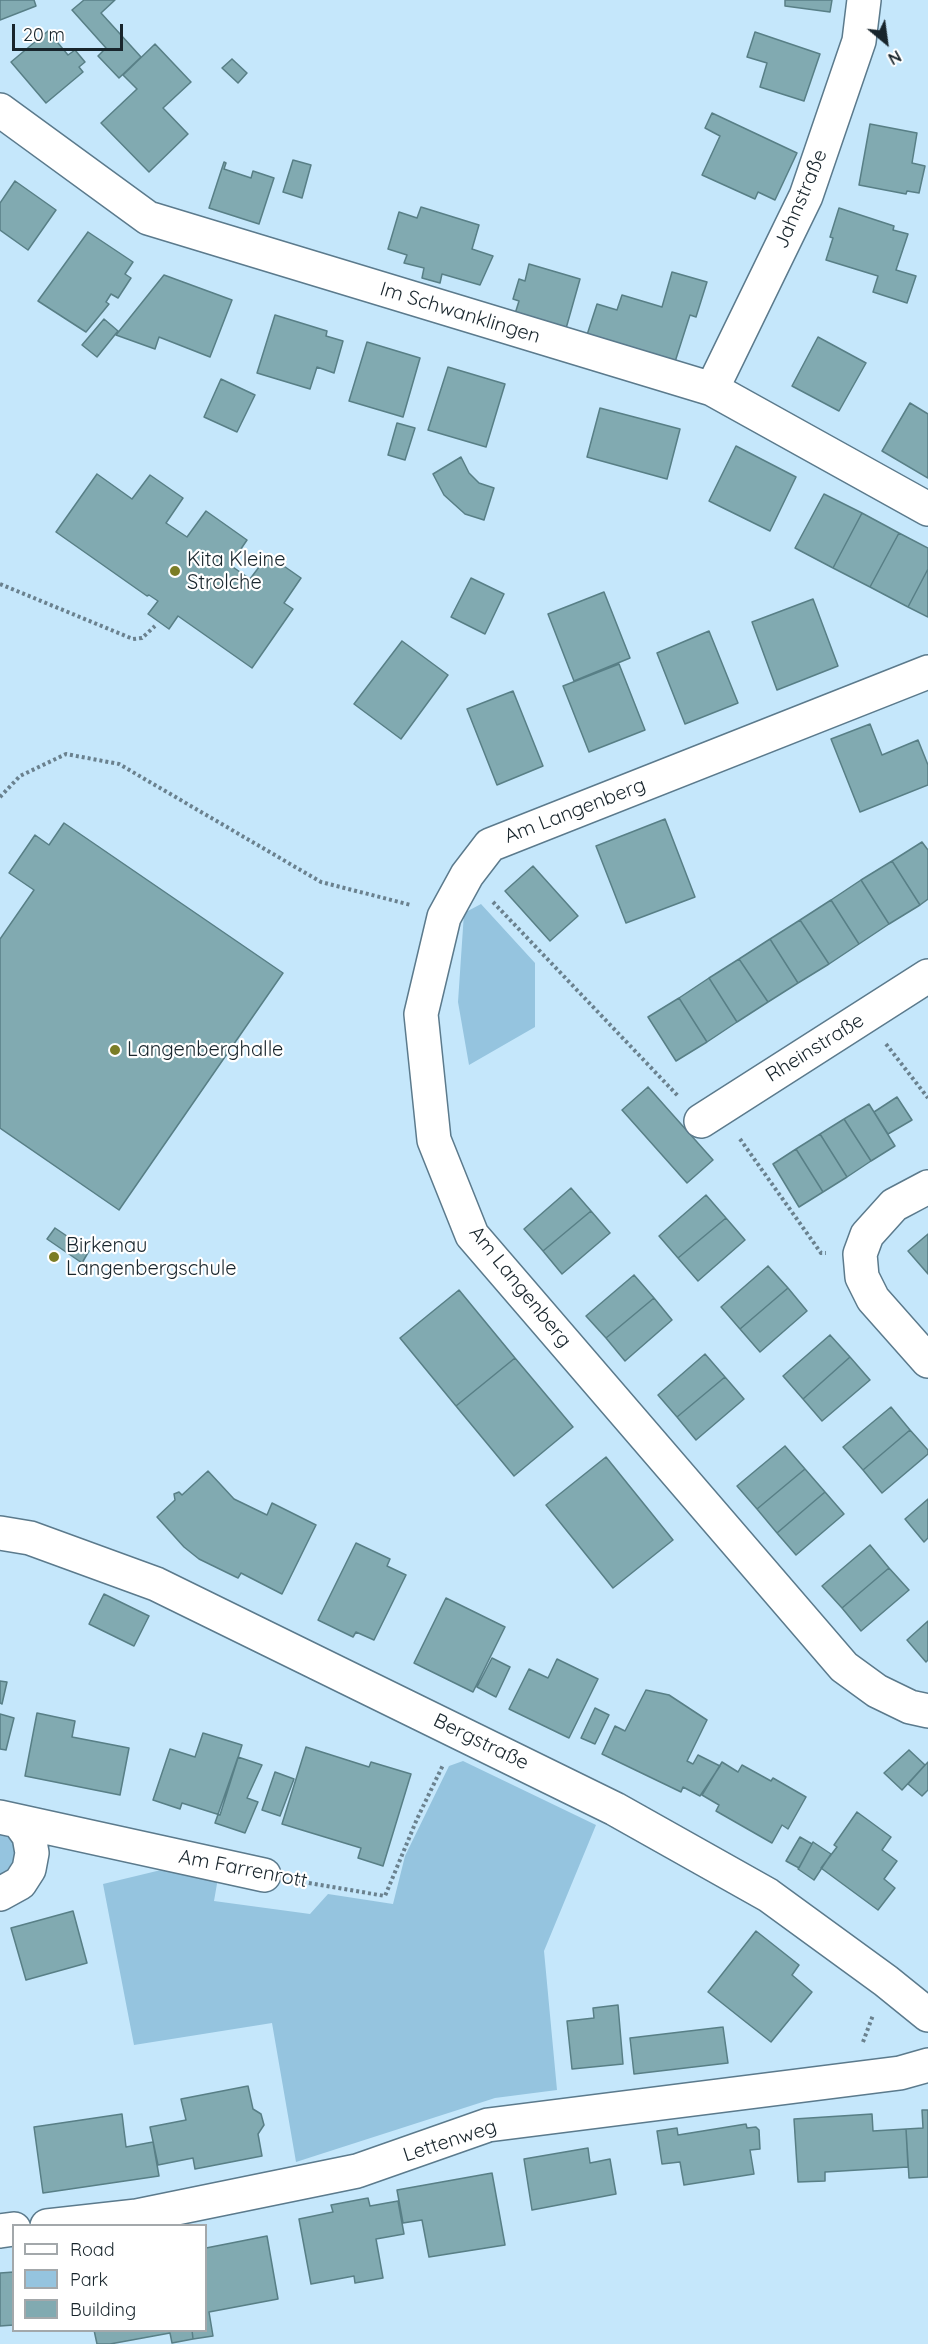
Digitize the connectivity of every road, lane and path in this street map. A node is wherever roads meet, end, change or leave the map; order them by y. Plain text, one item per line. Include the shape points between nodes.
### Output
1 (864, 0) edge
2 (0, 110) edge
3 (711, 390) junction
4 (928, 509) edge
5 (0, 584) edge
6 (155, 626) dead end
7 (928, 672) edge
8 (0, 797) edge
9 (467, 875) junction
10 (402, 902) dead end
11 (928, 976) edge
12 (865, 1017) junction
13 (928, 1098) edge
14 (710, 1115) junction
15 (928, 1187) edge
16 (860, 1254) junction
17 (928, 1361) edge
18 (0, 1533) edge
19 (928, 1712) edge
20 (460, 1731) junction
21 (10, 1819) edge
22 (264, 1875) joint
23 (0, 1894) edge
24 (886, 1981) junction
25 (928, 2014) edge
26 (928, 2065) edge
27 (850, 2079) junction
28 (65, 2224) edge

1 - 3 street, Jahnstraße via 859,41 806,196
2 - 3 street, Im Schwanklingen via 148,218
3 - 4 street, Im Schwanklingen
5 - 6 path via 133,639 142,638
7 - 9 street, Am Langenberg via 490,844
8 - 10 path via 20,776 66,754 118,764 321,882
9 - 14 path
9 - 19 street, Am Langenberg via 444,917 421,1014 434,1140 472,1235 844,1667 877,1691
11 - 12 street, Rheinstraße
12 - 13 path
12 - 14 street, Rheinstraße
14 - 16 path via 821,1253
15 - 16 street via 894,1205 867,1235
16 - 17 street via 862,1277 873,1299
18 - 20 street, Bergstraße via 30,1538 156,1584
20 - 22 path, Am Farrenrott via 385,1896
20 - 24 street, Bergstraße via 615,1809 768,1895
21 - 22 street, Am Farrenrott
21 - 23 street, Am Farrenrott via 29,1836 32,1853 29,1869 20,1883
24 - 25 street, Bergstraße
24 - 27 path
26 - 27 street, Lettenweg
27 - 28 street, Lettenweg via 488,2125 357,2171 137,2216

